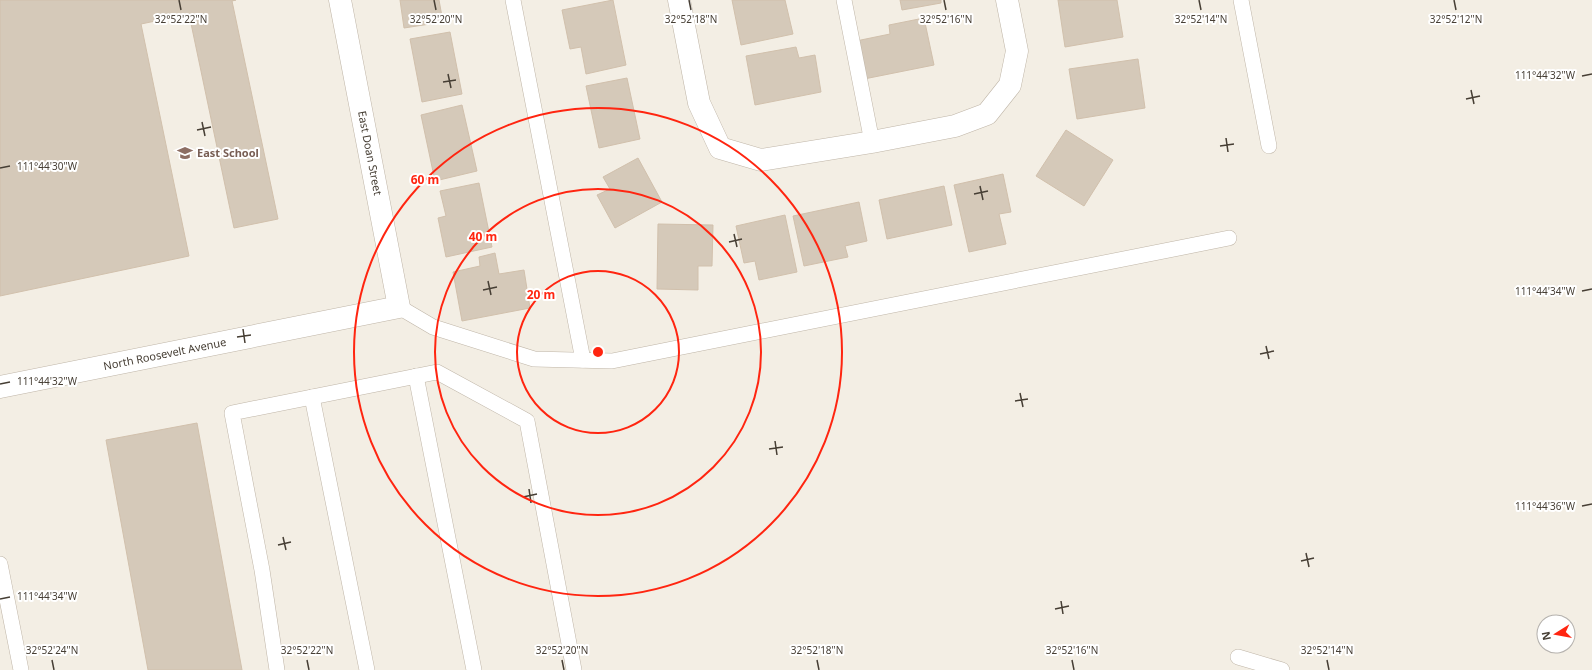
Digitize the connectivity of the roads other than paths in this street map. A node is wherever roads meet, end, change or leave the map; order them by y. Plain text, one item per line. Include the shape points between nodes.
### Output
1 (340, 0) edge
2 (513, 0) edge
3 (679, 0) edge
4 (844, 0) edge
5 (1007, 0) edge
6 (1241, 0) edge
7 (872, 142) junction
8 (1269, 146) dead end
9 (1229, 238) dead end
10 (399, 307) junction
11 (583, 360) junction
12 (416, 376) junction
13 (0, 387) edge
14 (312, 397) junction
15 (0, 564) edge
16 (1238, 657) dead end
17 (21, 670) edge
18 (277, 670) edge
19 (367, 670) edge
20 (474, 670) edge
21 (574, 670) edge
22 (1282, 670) edge

1 - 10 street, East Doan Street
2 - 11 lane
3 - 7 street via 699,103 720,148 761,160
4 - 7 lane
5 - 7 street via 1017,51 1010,85 987,114 955,126
6 - 8 lane
9 - 11 lane via 612,361
10 - 11 lane via 433,327 534,359
10 - 13 street, North Roosevelt Avenue
12 - 14 lane
12 - 20 lane
12 - 21 lane via 437,372 527,421
14 - 18 lane via 232,413 262,570
14 - 19 lane
15 - 17 lane
16 - 22 lane

